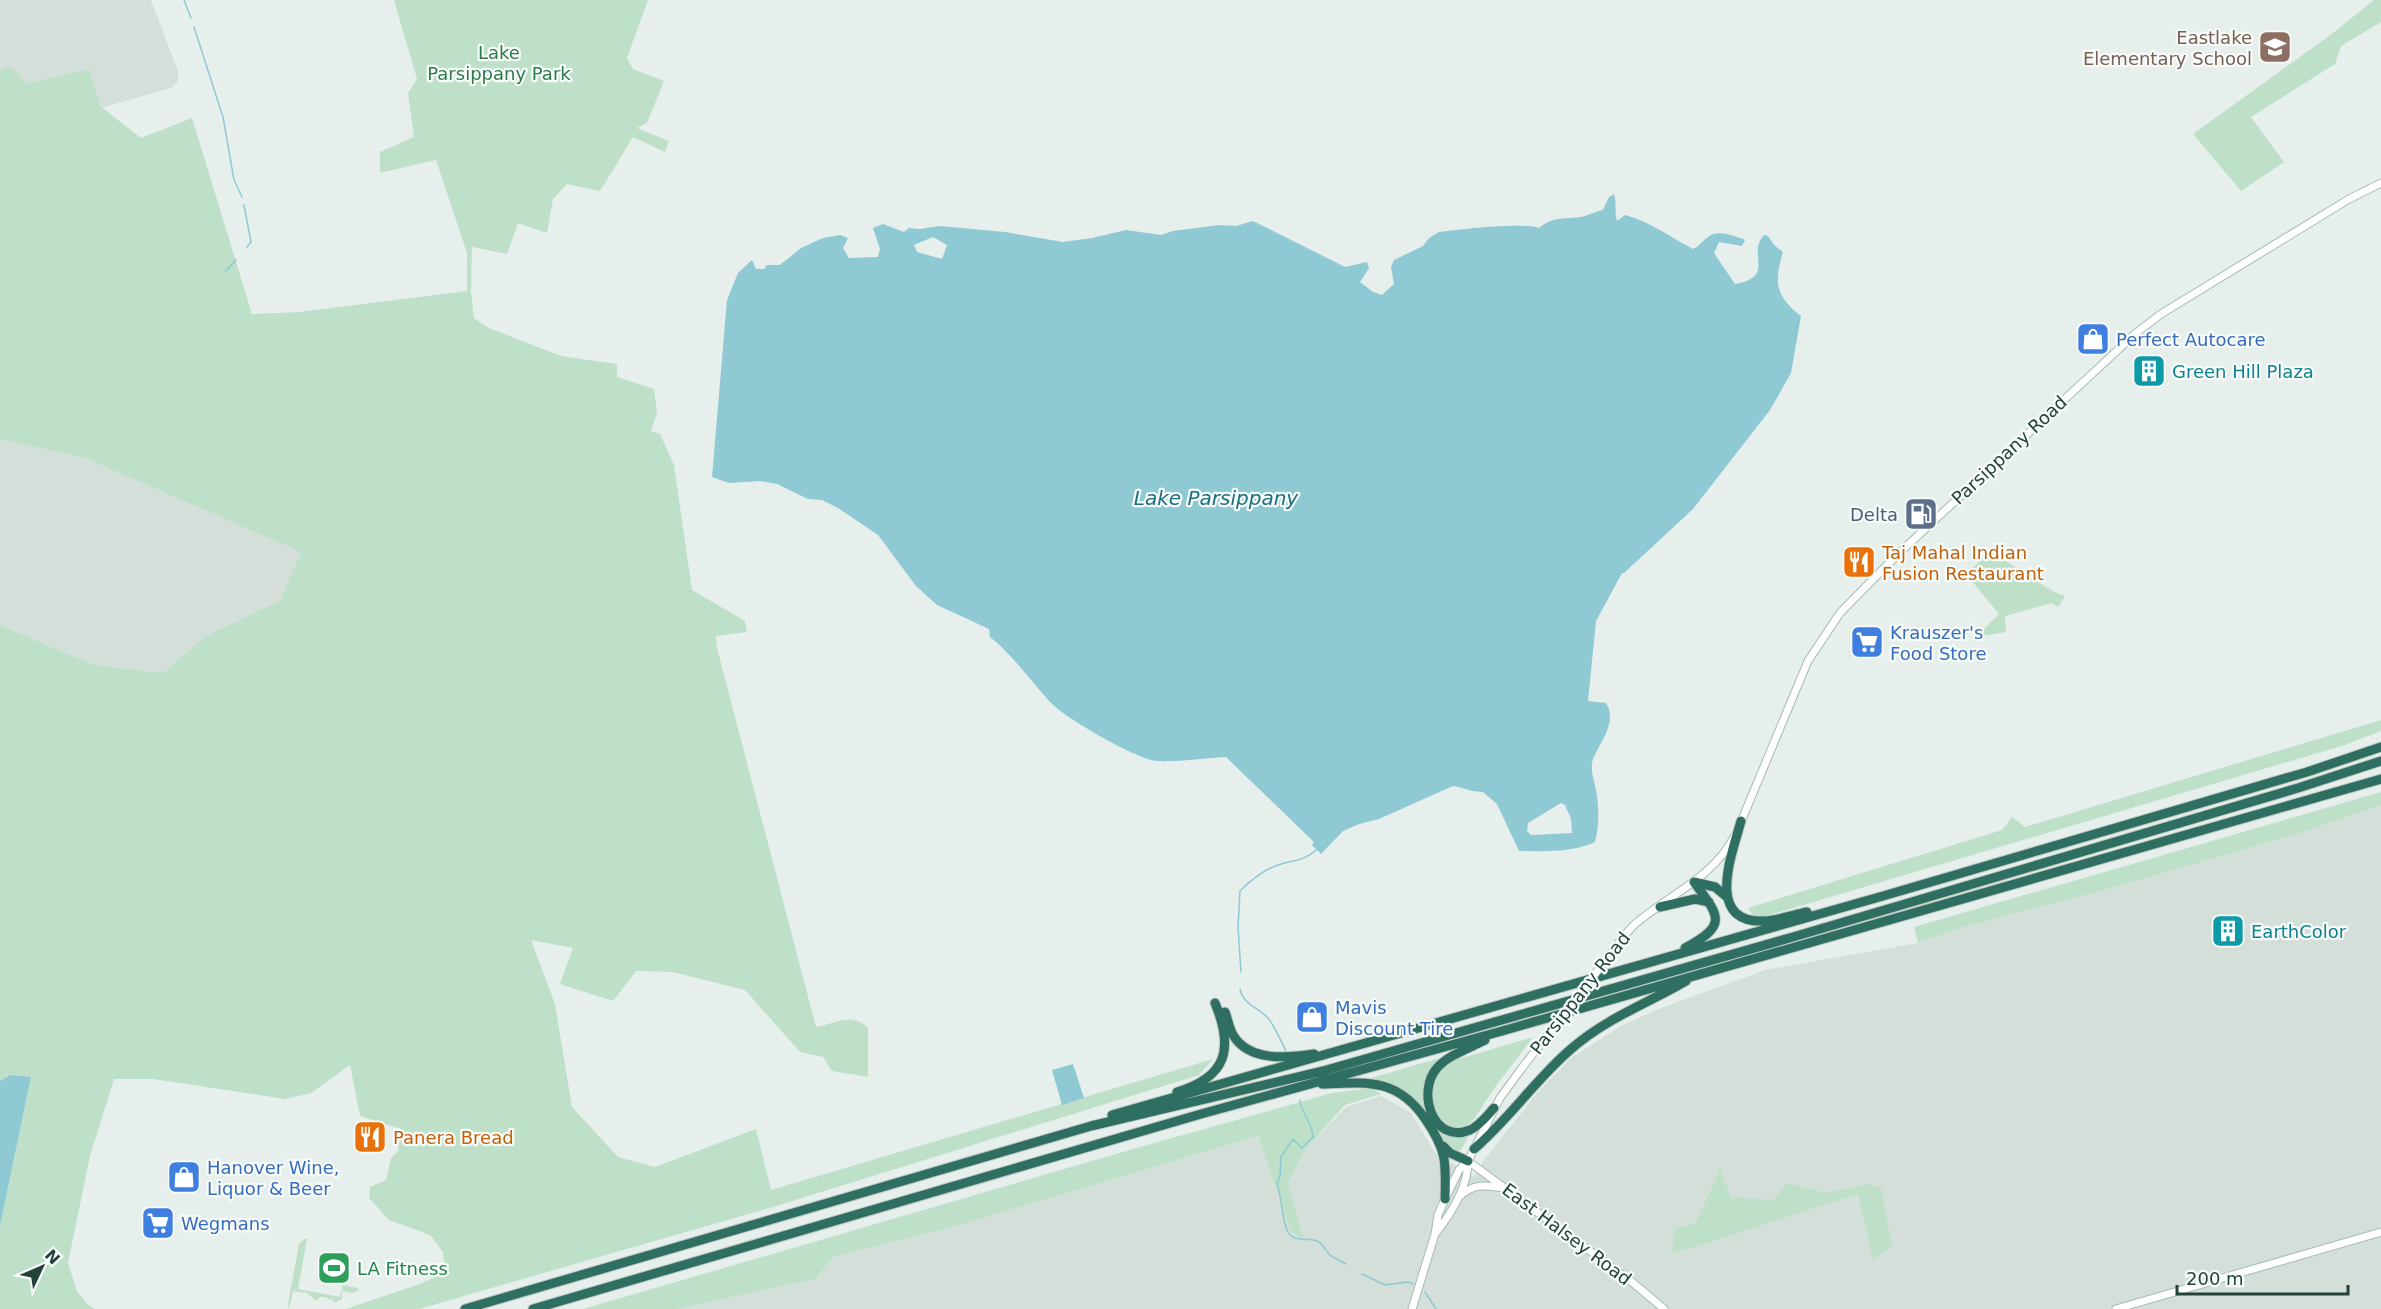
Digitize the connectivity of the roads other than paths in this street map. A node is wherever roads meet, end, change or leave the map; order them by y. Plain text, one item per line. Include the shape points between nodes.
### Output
1 (2381, 183) edge
2 (2381, 747) edge
3 (2381, 761) edge
4 (2381, 779) edge
5 (1742, 819) junction
6 (1694, 882) junction
7 (1882, 896) junction
8 (1727, 897) junction
9 (1709, 902) junction
10 (1660, 907) junction
11 (1670, 956) junction
12 (1699, 974) junction
13 (1215, 1003) dead end
14 (1225, 1012) dead end
15 (1502, 1031) junction
16 (1358, 1047) junction
17 (1302, 1085) junction
18 (1158, 1103) junction
19 (1494, 1108) junction
20 (1092, 1126) junction
21 (1441, 1144) junction
22 (1474, 1149) junction
23 (1468, 1161) junction
24 (1508, 1189) junction
25 (1450, 1200) junction
26 (2381, 1232) edge
27 (465, 1309) edge
28 (533, 1309) edge
29 (1412, 1309) edge
30 (1664, 1309) edge
31 (2116, 1309) edge

1 - 5 main road, Parsippany Road via 2161,314 2136,333 1872,579 1827,629 1808,661
2 - 7 highway
3 - 20 highway via 2076,854 1367,1058
4 - 12 highway
5 - 6 main road, Parsippany Road via 1724,853
5 - 8 highway via 1726,883
6 - 8 highway via 1715,887
6 - 9 highway
6 - 10 main road, Parsippany Road
7 - 8 highway via 1766,921 1740,916
7 - 11 highway
9 - 10 highway via 1695,899
9 - 11 highway via 1716,918 1711,932
10 - 19 main road, Parsippany Road, bridge via 1630,929
11 - 16 highway
12 - 15 highway
12 - 22 highway via 1584,1038 1558,1061 1503,1124
13 - 18 highway via 1226,1042 1219,1068 1208,1078
14 - 16 highway via 1237,1041 1267,1055 1294,1057
15 - 17 highway
15 - 19 highway via 1439,1066 1430,1078 1427,1093 1432,1116 1452,1131 1473,1128
16 - 18 highway
17 - 21 highway via 1363,1083 1398,1091 1416,1106
17 - 28 highway
18 - 20 highway via 1113,1115
19 - 22 main road, Parsippany Road
20 - 27 highway
21 - 23 highway
21 - 25 highway
22 - 23 main road, Parsippany Road
23 - 24 main road, East Halsey Road
23 - 25 main road, Parsippany Road via 1459,1170
24 - 25 main road via 1475,1186
24 - 30 main road, East Halsey Road
25 - 29 main road, Parsippany Road via 1438,1215
26 - 31 main road

